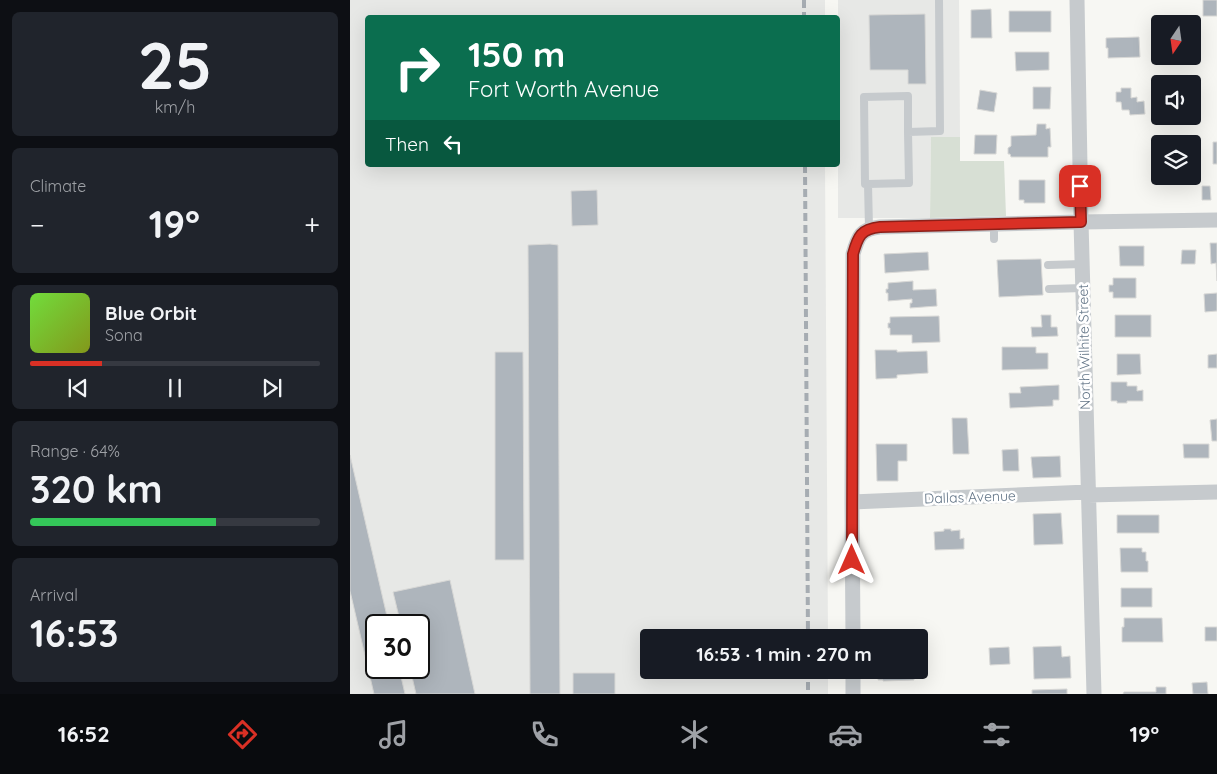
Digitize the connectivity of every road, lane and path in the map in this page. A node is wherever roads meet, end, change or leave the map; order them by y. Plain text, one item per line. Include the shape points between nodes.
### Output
1 (939, 0) edge
2 (1077, 0) edge
3 (908, 132) junction
4 (868, 184) junction
5 (1217, 220) edge
6 (1081, 222) junction
7 (864, 234) junction
8 (1082, 264) junction
9 (1048, 265) dead end
10 (1083, 288) junction
11 (1049, 289) dead end
12 (1217, 492) edge
13 (1088, 494) junction
14 (852, 502) junction
15 (852, 629) edge
16 (853, 679) edge
17 (853, 694) edge
18 (1094, 694) edge

1 - 3 lane via 940,131
2 - 6 street, North Wilhite Street
3 - 4 lane via 909,183
3 - 4 lane via 908,96 864,97 865,184
4 - 7 lane
5 - 6 street
6 - 7 street via 994,231 880,227
6 - 8 street, North Wilhite Street
7 - 14 street via 853,254
8 - 9 lane
8 - 10 street, North Wilhite Street
10 - 11 lane
10 - 13 street, North Wilhite Street
12 - 13 street, Dallas Avenue
13 - 14 street, Dallas Avenue
13 - 18 street, North Wilhite Street
14 - 15 street
16 - 17 street

